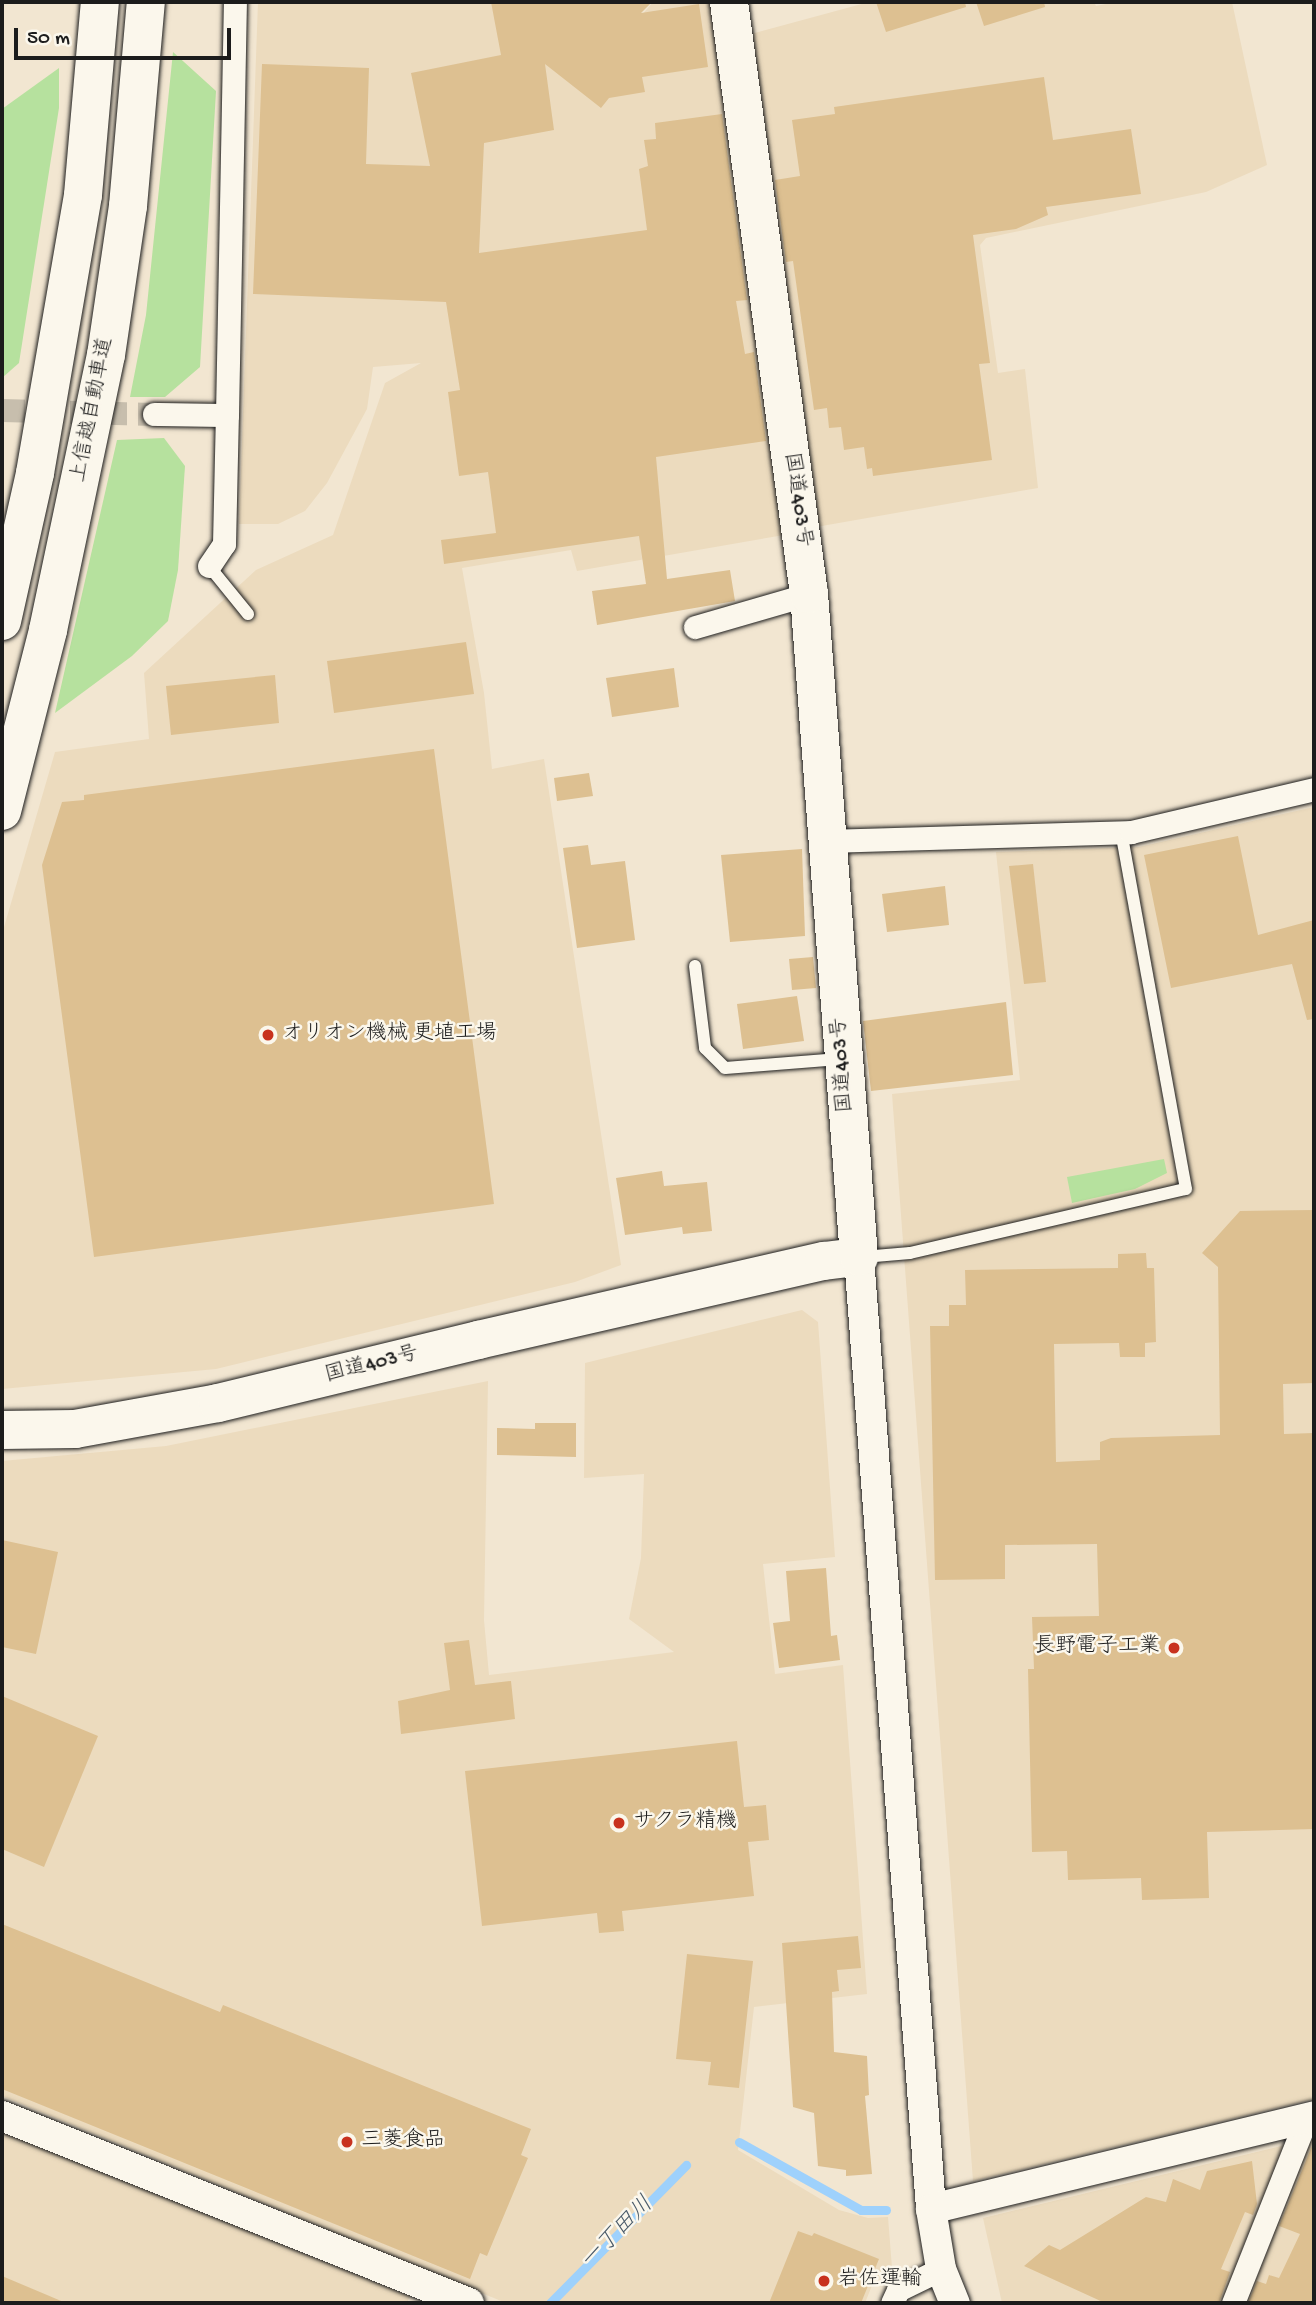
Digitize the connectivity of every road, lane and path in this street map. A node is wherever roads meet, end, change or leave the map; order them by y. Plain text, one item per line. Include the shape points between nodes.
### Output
1 (100, 2) edge
2 (146, 2) edge
3 (235, 2) edge
4 (729, 2) edge
5 (154, 414) tunnel mouth
6 (227, 415) junction
7 (209, 566) joint
8 (809, 594) junction
9 (248, 614) dead end
10 (2, 621) edge
11 (695, 627) dead end
12 (1314, 789) edge
13 (2, 811) edge
14 (1121, 832) junction
15 (829, 841) junction
16 (695, 966) dead end
17 (844, 1058) junction
18 (859, 1257) junction
19 (2, 1430) edge
20 (2, 2116) edge
21 (1311, 2117) edge
22 (931, 2209) junction
23 (940, 2269) junction
24 (470, 2303) edge
25 (892, 2303) edge
26 (955, 2303) edge
27 (1233, 2303) edge

1 - 10 highway via 83,194 61,335
2 - 13 highway, 上信越自動車道 via 106,355 48,630
3 - 6 street
4 - 8 highway, 国道403号
5 - 6 street
6 - 7 street via 224,544
7 - 9 lane
8 - 11 street
8 - 15 highway, 国道403号
12 - 14 street
14 - 15 street
14 - 18 lane via 1186,1189 910,1253
15 - 17 highway, 国道403号
16 - 17 lane via 705,1048 725,1068
17 - 18 highway, 国道403号
18 - 19 highway, 国道403号 via 492,1337 218,1404 75,1429
18 - 22 street
20 - 24 street
21 - 22 street
21 - 27 street
22 - 23 street
23 - 25 street via 898,2290
23 - 26 street

